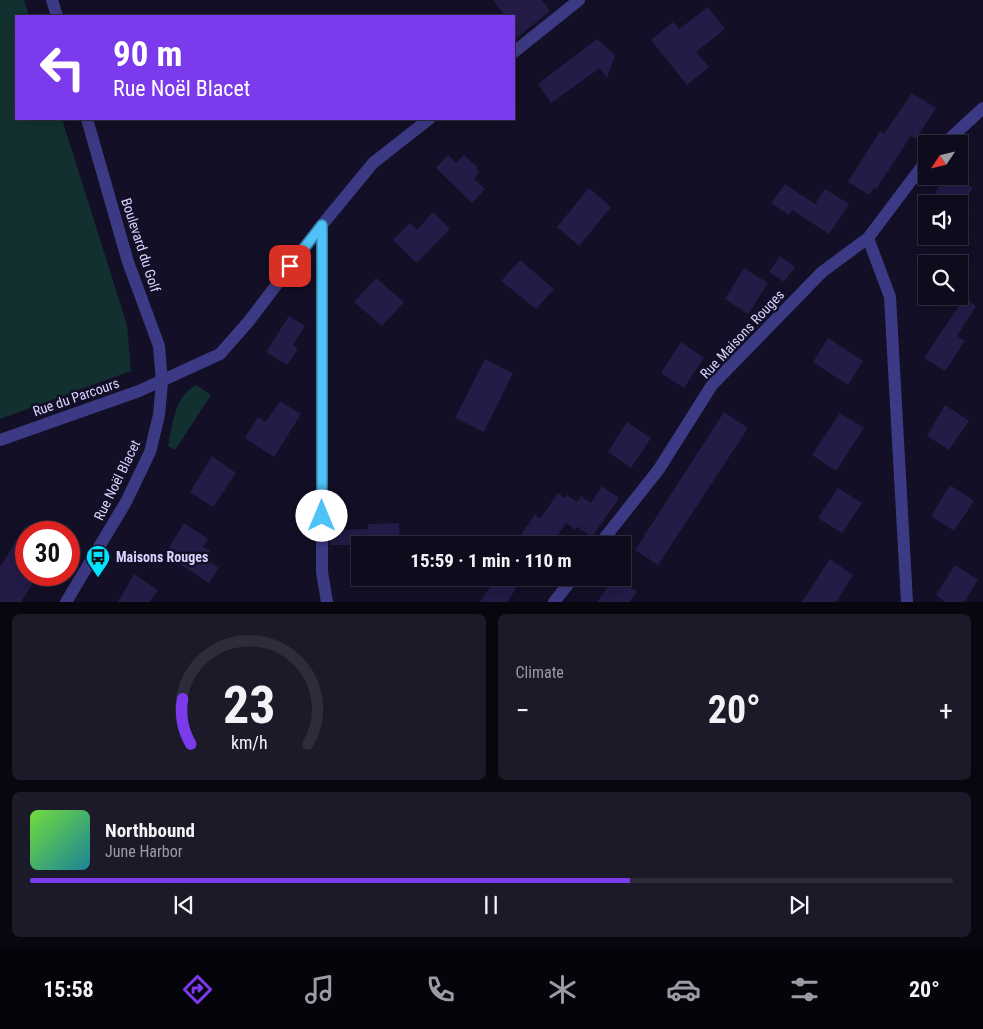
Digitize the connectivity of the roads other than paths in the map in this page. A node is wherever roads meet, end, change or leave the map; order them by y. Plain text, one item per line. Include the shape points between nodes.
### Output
1 (52, 0) edge
2 (579, 0) edge
3 (57, 15) edge
4 (515, 51) edge
5 (983, 108) edge
6 (87, 120) edge
7 (428, 120) edge
8 (954, 135) edge
9 (918, 172) edge
10 (322, 225) junction
11 (868, 238) junction
12 (162, 382) junction
13 (0, 440) edge
14 (605, 536) edge
15 (567, 586) edge
16 (66, 602) edge
17 (327, 602) edge
18 (554, 602) edge
19 (907, 602) edge

1 - 3 street
2 - 4 street
5 - 8 street
6 - 12 street, Boulevard du Golf via 128,262 159,346
7 - 10 street via 373,163
9 - 11 street, Rue Maisons Rouges
10 - 12 street via 220,354
10 - 17 street via 322,572
11 - 14 street, Rue Maisons Rouges via 822,272 712,385 659,469
11 - 19 street via 890,297
12 - 13 street, Rue du Parcours
12 - 16 street, Rue Noël Blacet via 159,415 150,452 126,502
15 - 18 street

